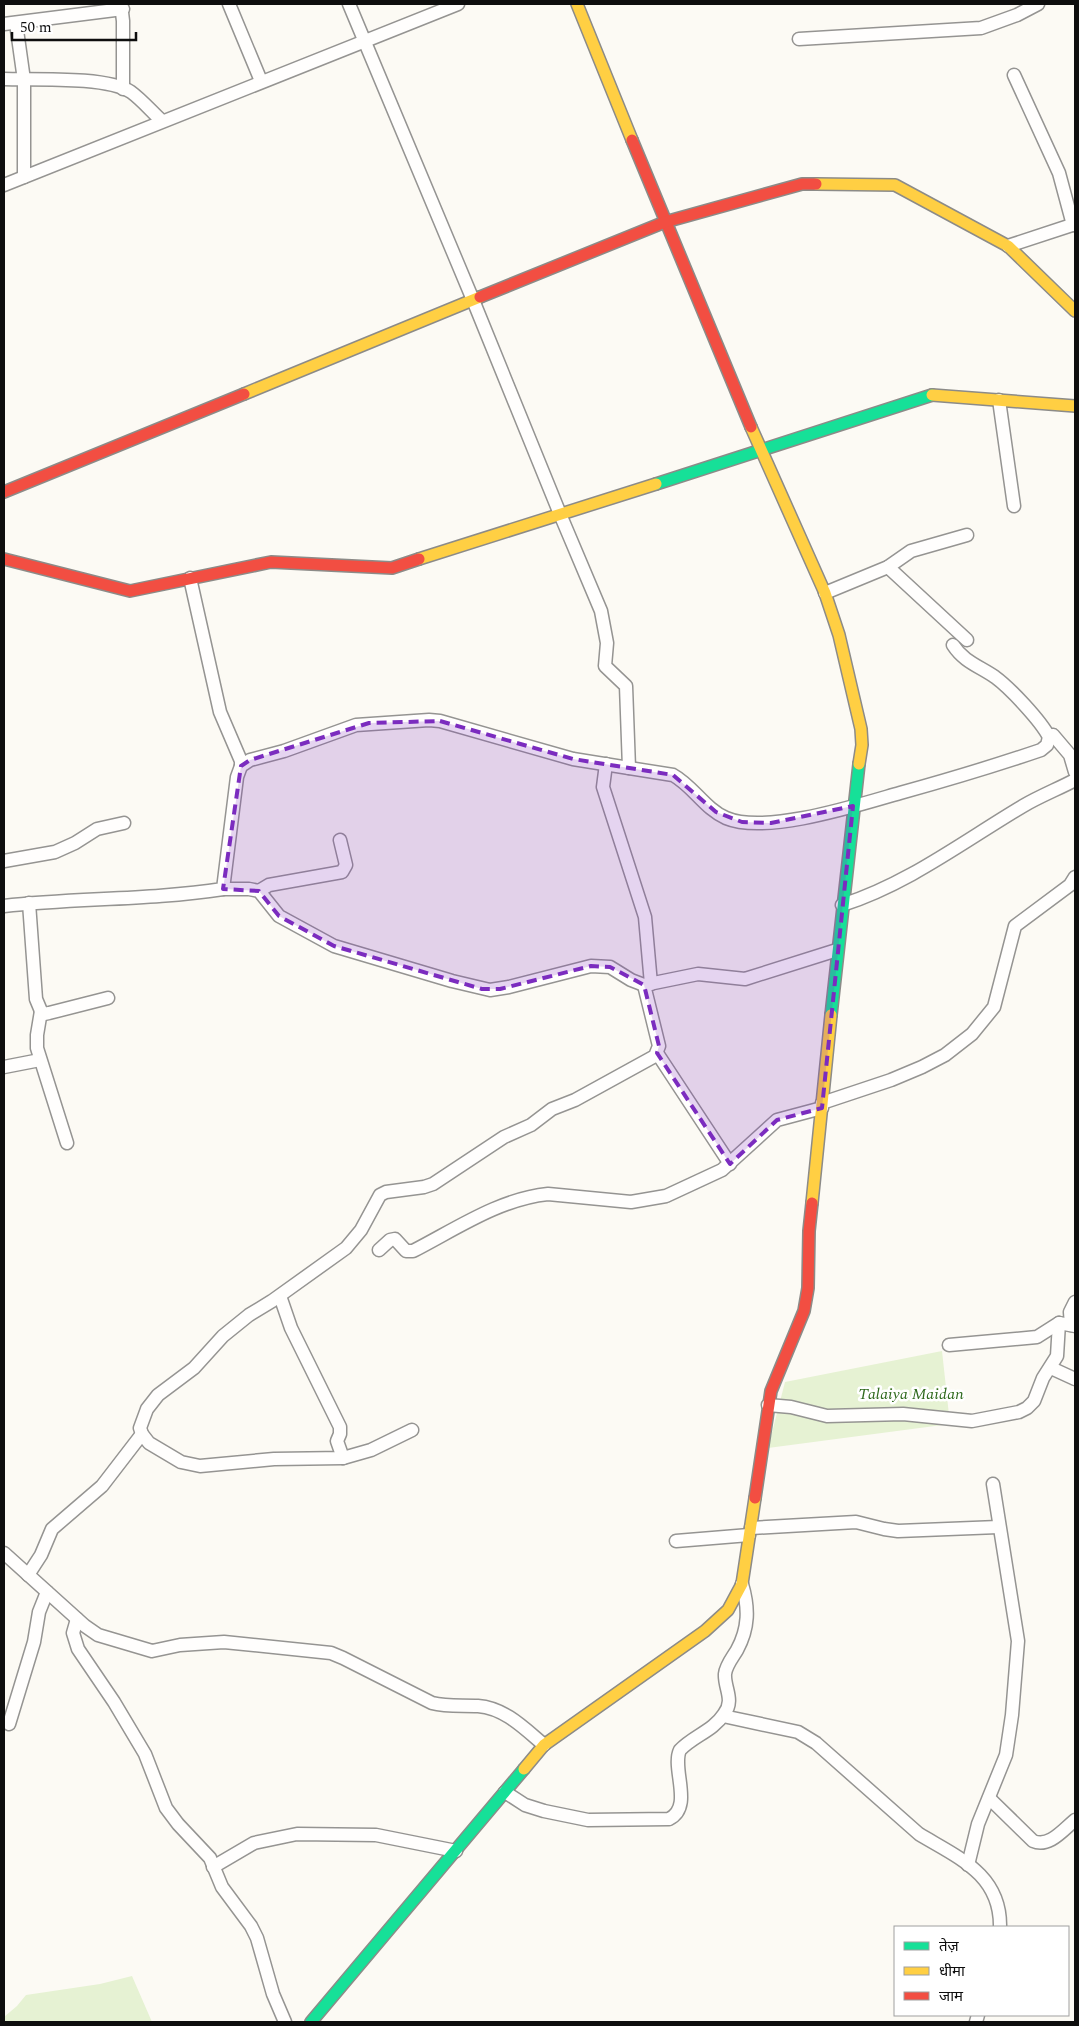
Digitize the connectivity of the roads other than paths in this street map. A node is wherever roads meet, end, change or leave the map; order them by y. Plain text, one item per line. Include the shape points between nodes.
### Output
1 (230, 4) edge
2 (349, 4) edge
3 (458, 4) edge
4 (577, 4) edge
5 (1038, 4) edge
6 (122, 6) edge
7 (10, 23) edge
8 (799, 39) dead end
9 (364, 40) junction
10 (1014, 75) dead end
11 (4, 80) edge
12 (24, 80) junction
13 (261, 82) junction
14 (124, 89) junction
15 (162, 122) junction
16 (24, 177) junction
17 (4, 185) edge
18 (665, 222) junction
19 (1074, 224) edge
20 (1008, 246) junction
21 (473, 300) junction
22 (1075, 311) edge
23 (999, 400) junction
24 (1075, 406) edge
25 (761, 450) junction
26 (4, 492) edge
27 (1014, 506) dead end
28 (560, 514) junction
29 (967, 535) dead end
30 (4, 559) edge
31 (888, 567) junction
32 (190, 578) junction
33 (825, 593) junction
34 (967, 640) dead end
35 (953, 645) dead end
36 (1053, 735) dead end
37 (606, 764) junction
38 (241, 766) junction
39 (629, 768) junction
40 (1075, 772) edge
41 (1075, 780) edge
42 (853, 806) junction
43 (124, 823) dead end
44 (340, 840) dead end
45 (4, 861) edge
46 (1075, 877) edge
47 (223, 889) junction
48 (259, 891) junction
49 (29, 903) junction
50 (4, 906) edge
51 (842, 906) junction
52 (837, 950) junction
53 (647, 985) junction
54 (108, 998) dead end
55 (41, 1011) junction
56 (657, 1054) junction
57 (40, 1060) junction
58 (4, 1067) edge
59 (822, 1106) junction
60 (67, 1143) dead end
61 (730, 1164) junction
62 (379, 1250) dead end
63 (280, 1296) junction
64 (1075, 1302) edge
65 (1068, 1325) edge
66 (949, 1345) dead end
67 (1051, 1368) junction
68 (1075, 1379) edge
69 (768, 1405) junction
70 (412, 1430) dead end
71 (142, 1434) junction
72 (344, 1458) junction
73 (993, 1484) dead end
74 (998, 1527) junction
75 (750, 1531) junction
76 (676, 1541) dead end
77 (4, 1553) edge
78 (28, 1575) junction
79 (742, 1584) junction
80 (47, 1592) junction
81 (77, 1619) junction
82 (726, 1713) junction
83 (9, 1724) dead end
84 (544, 1745) junction
85 (505, 1792) junction
86 (989, 1798) junction
87 (1075, 1820) edge
88 (456, 1851) junction
89 (968, 1865) junction
90 (213, 1867) junction
91 (1000, 1926) edge
92 (285, 2022) edge
93 (312, 2022) edge

1 - 13 street
2 - 9 street
3 - 9 street
4 - 18 street
5 - 8 street via 981,28
6 - 7 street
6 - 14 street
7 - 12 street
9 - 13 street
9 - 21 street
10 - 19 street via 1059,173
11 - 12 street
12 - 14 street via 87,82
12 - 16 street
13 - 15 street
14 - 15 street
15 - 16 street
16 - 17 street
18 - 20 street via 802,184 895,185
18 - 21 street
18 - 25 street
19 - 20 street
20 - 22 street
21 - 26 street
21 - 28 street
23 - 24 street
23 - 25 street via 933,395
23 - 27 street
25 - 28 street
25 - 33 street
28 - 32 street via 392,568 271,562
28 - 39 street via 601,611 607,643 605,666 626,686
29 - 31 street via 911,552
30 - 32 street via 130,591
31 - 33 street
31 - 34 street
32 - 38 street via 220,712
33 - 42 street via 839,635 861,729 862,746
35 - 42 street via 960,656 1007,687 1044,728 1049,737 1047,745 1041,750 965,775
36 - 40 street via 1070,755
37 - 38 street via 573,759 440,720 429,720 356,725 250,760
37 - 39 street
37 - 53 street via 603,788 645,917
38 - 47 street
39 - 42 street via 673,775 716,812 742,822 771,823
41 - 51 street via 1025,805 898,882
42 - 51 street
43 - 45 street via 98,829 55,852
44 - 48 street via 346,865 342,872 269,885
46 - 59 street via 1070,885 1015,926 994,1007 972,1034 945,1055 922,1067
47 - 48 street
47 - 49 street
48 - 53 street via 279,916 334,946 482,989 500,989 591,966 610,967
49 - 50 street
49 - 55 street via 36,1000
51 - 52 street
52 - 53 street via 745,979 698,974
52 - 59 street
53 - 56 street via 659,1046
54 - 55 street via 44,1014
55 - 57 street via 37,1035
56 - 61 street
56 - 63 street via 575,1100 552,1109 433,1184 380,1195 361,1230 346,1248
57 - 58 street
57 - 60 street
59 - 61 street via 777,1120
59 - 69 street via 804,1312
61 - 62 street via 713,1176 666,1196 631,1202 537,1195 486,1213 413,1251 406,1251 395,1239
63 - 71 street via 223,1336 194,1368 158,1395 142,1417
63 - 72 street via 291,1328 340,1427 337,1441
64 - 65 street
65 - 66 street via 1037,1337
65 - 67 street
67 - 68 street
67 - 69 street via 1027,1408 972,1421 903,1414 827,1416
69 - 75 street
70 - 72 street via 371,1450
71 - 72 street via 149,1443 181,1462 200,1466 274,1459
71 - 78 street via 102,1486 52,1529
73 - 74 street
74 - 75 street via 898,1531 856,1522
74 - 86 street via 1018,1641 1006,1755
75 - 76 street
75 - 79 street
77 - 78 street
78 - 80 street
79 - 82 street via 747,1600 747,1623 725,1674 729,1693
79 - 84 street via 728,1610 717,1621
80 - 81 street
80 - 83 street
81 - 84 street via 98,1635 152,1651 224,1642 336,1655 440,1706 479,1706 495,1710
81 - 90 street via 73,1633 78,1649 145,1754 166,1808 205,1852
82 - 85 street via 680,1750 679,1812 669,1819 588,1820 525,1805
82 - 89 street via 807,1737 919,1834 937,1842
84 - 85 street
85 - 88 street
86 - 87 street via 1032,1841 1039,1844 1051,1840
86 - 89 street via 978,1824
88 - 90 street via 376,1835 298,1834 254,1843
88 - 93 street
89 - 91 street via 993,1890
90 - 92 street via 222,1887 257,1938 273,1994

